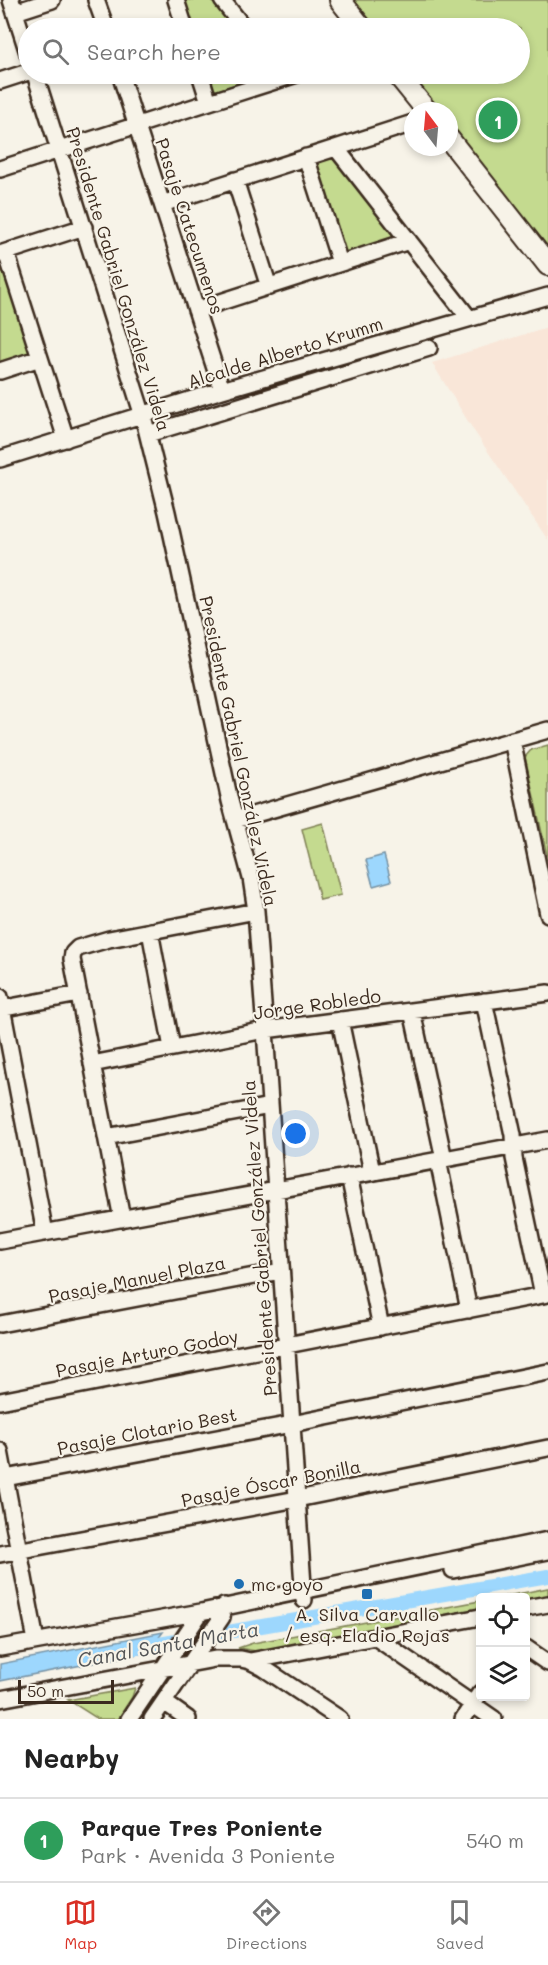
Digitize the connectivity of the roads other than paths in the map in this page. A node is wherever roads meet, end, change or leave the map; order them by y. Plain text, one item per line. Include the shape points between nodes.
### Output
1 (52, 0) edge
2 (96, 0) edge
3 (176, 0) edge
4 (222, 0) edge
5 (340, 0) edge
6 (13, 6) edge
7 (102, 18) edge
8 (182, 18) edge
9 (236, 18) edge
10 (354, 18) edge
11 (18, 22) edge
12 (18, 75) edge
13 (0, 81) edge
14 (38, 84) edge
15 (123, 84) edge
16 (203, 84) edge
17 (260, 84) edge
18 (406, 84) edge
19 (209, 102) junction
20 (420, 102) edge
21 (137, 125) junction
22 (404, 126) edge
23 (336, 148) junction
24 (60, 150) junction
25 (458, 151) edge
26 (306, 158) junction
27 (0, 169) edge
28 (235, 180) junction
29 (162, 204) junction
30 (84, 227) junction
31 (409, 240) junction
32 (3, 253) edge
33 (340, 263) junction
34 (548, 265) edge
35 (269, 286) junction
36 (548, 296) edge
37 (196, 310) junction
38 (469, 318) junction
39 (429, 348) dead end
40 (40, 358) junction
41 (0, 371) edge
42 (222, 390) junction
43 (143, 416) junction
44 (148, 434) junction
45 (66, 439) junction
46 (0, 459) edge
47 (548, 730) edge
48 (512, 740) junction
49 (235, 820) junction
50 (256, 911) junction
51 (548, 914) edge
52 (150, 931) junction
53 (548, 993) edge
54 (79, 994) junction
55 (484, 1001) junction
56 (1, 1005) edge
57 (412, 1011) junction
58 (340, 1020) junction
59 (265, 1030) junction
60 (172, 1048) junction
61 (92, 1064) junction
62 (270, 1106) junction
63 (106, 1137) junction
64 (548, 1140) edge
65 (514, 1147) junction
66 (441, 1160) junction
67 (372, 1172) junction
68 (349, 1176) junction
69 (276, 1190) junction
70 (122, 1219) junction
71 (45, 1233) junction
72 (0, 1241) edge
73 (281, 1271) junction
74 (545, 1294) edge
75 (469, 1310) junction
76 (0, 1324) edge
77 (381, 1327) junction
78 (286, 1346) junction
79 (548, 1372) edge
80 (0, 1401) edge
81 (292, 1424) junction
82 (548, 1448) edge
83 (0, 1451) edge
84 (2, 1478) edge
85 (297, 1499) junction
86 (548, 1540) edge
87 (19, 1551) junction
88 (548, 1551) edge
89 (0, 1554) edge
90 (304, 1596) junction
91 (548, 1604) edge
92 (530, 1607) edge
93 (201, 1612) junction
94 (221, 1616) junction
95 (476, 1618) edge
96 (375, 1637) junction
97 (36, 1641) junction
98 (0, 1648) edge
99 (530, 1651) edge
100 (194, 1658) junction
101 (250, 1661) junction
102 (166, 1663) junction
103 (548, 1663) edge
104 (0, 1699) edge
105 (476, 1699) edge
106 (478, 1701) edge
107 (164, 1702) junction
108 (129, 1719) edge
109 (152, 1719) edge
110 (188, 1719) edge
111 (340, 1719) edge
112 (463, 1719) edge
113 (494, 1719) edge

1 - 6 street
2 - 7 street
3 - 8 street
4 - 9 street
5 - 10 main road
6 - 11 street
12 - 13 street
14 - 24 street, Presidente Gabriel González Videla
15 - 21 street, Pasaje Catecumenos
16 - 19 street
17 - 19 street
18 - 20 main road
19 - 21 street
21 - 24 street
21 - 29 street, Pasaje Catecumenos
22 - 23 street
23 - 26 street
23 - 31 street
24 - 27 street
24 - 30 street, Presidente Gabriel González Videla
25 - 34 main road
26 - 28 street
26 - 33 street
28 - 29 street
28 - 35 street
29 - 37 street, Pasaje Catecumenos
30 - 32 street
30 - 43 street, Presidente Gabriel González Videla
31 - 33 street
31 - 38 street
32 - 40 street
33 - 35 street
35 - 37 street
36 - 38 street, Alcalde Alberto Krumm
37 - 42 street, Pasaje Catecumenos
38 - 42 street, Alcalde Alberto Krumm
39 - 44 street
40 - 41 street
40 - 45 street
42 - 43 street, Alcalde Alberto Krumm
43 - 44 street, Presidente Gabriel González Videla
43 - 45 street, Alcalde Alberto Krumm
44 - 49 street, Presidente Gabriel González Videla
45 - 46 street, Alcalde Alberto Krumm
47 - 48 street
48 - 49 street
48 - 51 street
49 - 50 street, Presidente Gabriel González Videla
50 - 52 street
50 - 59 street, Presidente Gabriel González Videla
52 - 54 street via 78,948 72,958
52 - 60 street
53 - 55 street, Jorge Robledo
54 - 56 street
54 - 61 street
55 - 57 street, Jorge Robledo
55 - 65 street
56 - 71 street
57 - 58 street, Jorge Robledo
57 - 66 street
58 - 59 street, Jorge Robledo
58 - 67 street
59 - 60 street, Jorge Robledo
59 - 62 street, Presidente Gabriel González Videla
60 - 61 street, Jorge Robledo
61 - 63 street
62 - 63 street
62 - 69 street, Presidente Gabriel González Videla
63 - 70 street
64 - 65 street
65 - 66 street
65 - 74 street
66 - 67 street
66 - 75 street
67 - 68 street
68 - 69 street
68 - 77 street
69 - 70 street
69 - 73 street, Presidente Gabriel González Videla
70 - 71 street
71 - 72 street
73 - 76 street, Pasaje Manuel Plaza
73 - 78 street, Presidente Gabriel González Videla
74 - 75 street, Pasaje Arturo Godoy
75 - 77 street, Pasaje Arturo Godoy
77 - 78 street, Pasaje Arturo Godoy
78 - 80 street, Pasaje Arturo Godoy
78 - 81 street, Presidente Gabriel González Videla
79 - 81 street, Pasaje Clotario Best
81 - 84 street, Pasaje Clotario Best
81 - 85 street, Presidente Gabriel González Videla
82 - 85 street, Pasaje Óscar Bonilla
83 - 84 street
84 - 87 street
85 - 87 street, Pasaje Óscar Bonilla
85 - 90 street, Presidente Gabriel González Videla
86 - 90 street
87 - 89 street, Pasaje Óscar Bonilla
87 - 97 street
88 - 90 street
90 - 94 street
91 - 92 street
93 - 94 street
93 - 97 street
93 - 102 street
94 - 100 street
95 - 96 street
96 - 101 street
96 - 105 street
97 - 98 street
99 - 103 street
100 - 101 street
100 - 102 street
100 - 107 street
101 - 111 street
102 - 104 street
102 - 108 street
105 - 112 street
106 - 113 street
107 - 109 street
107 - 110 street

